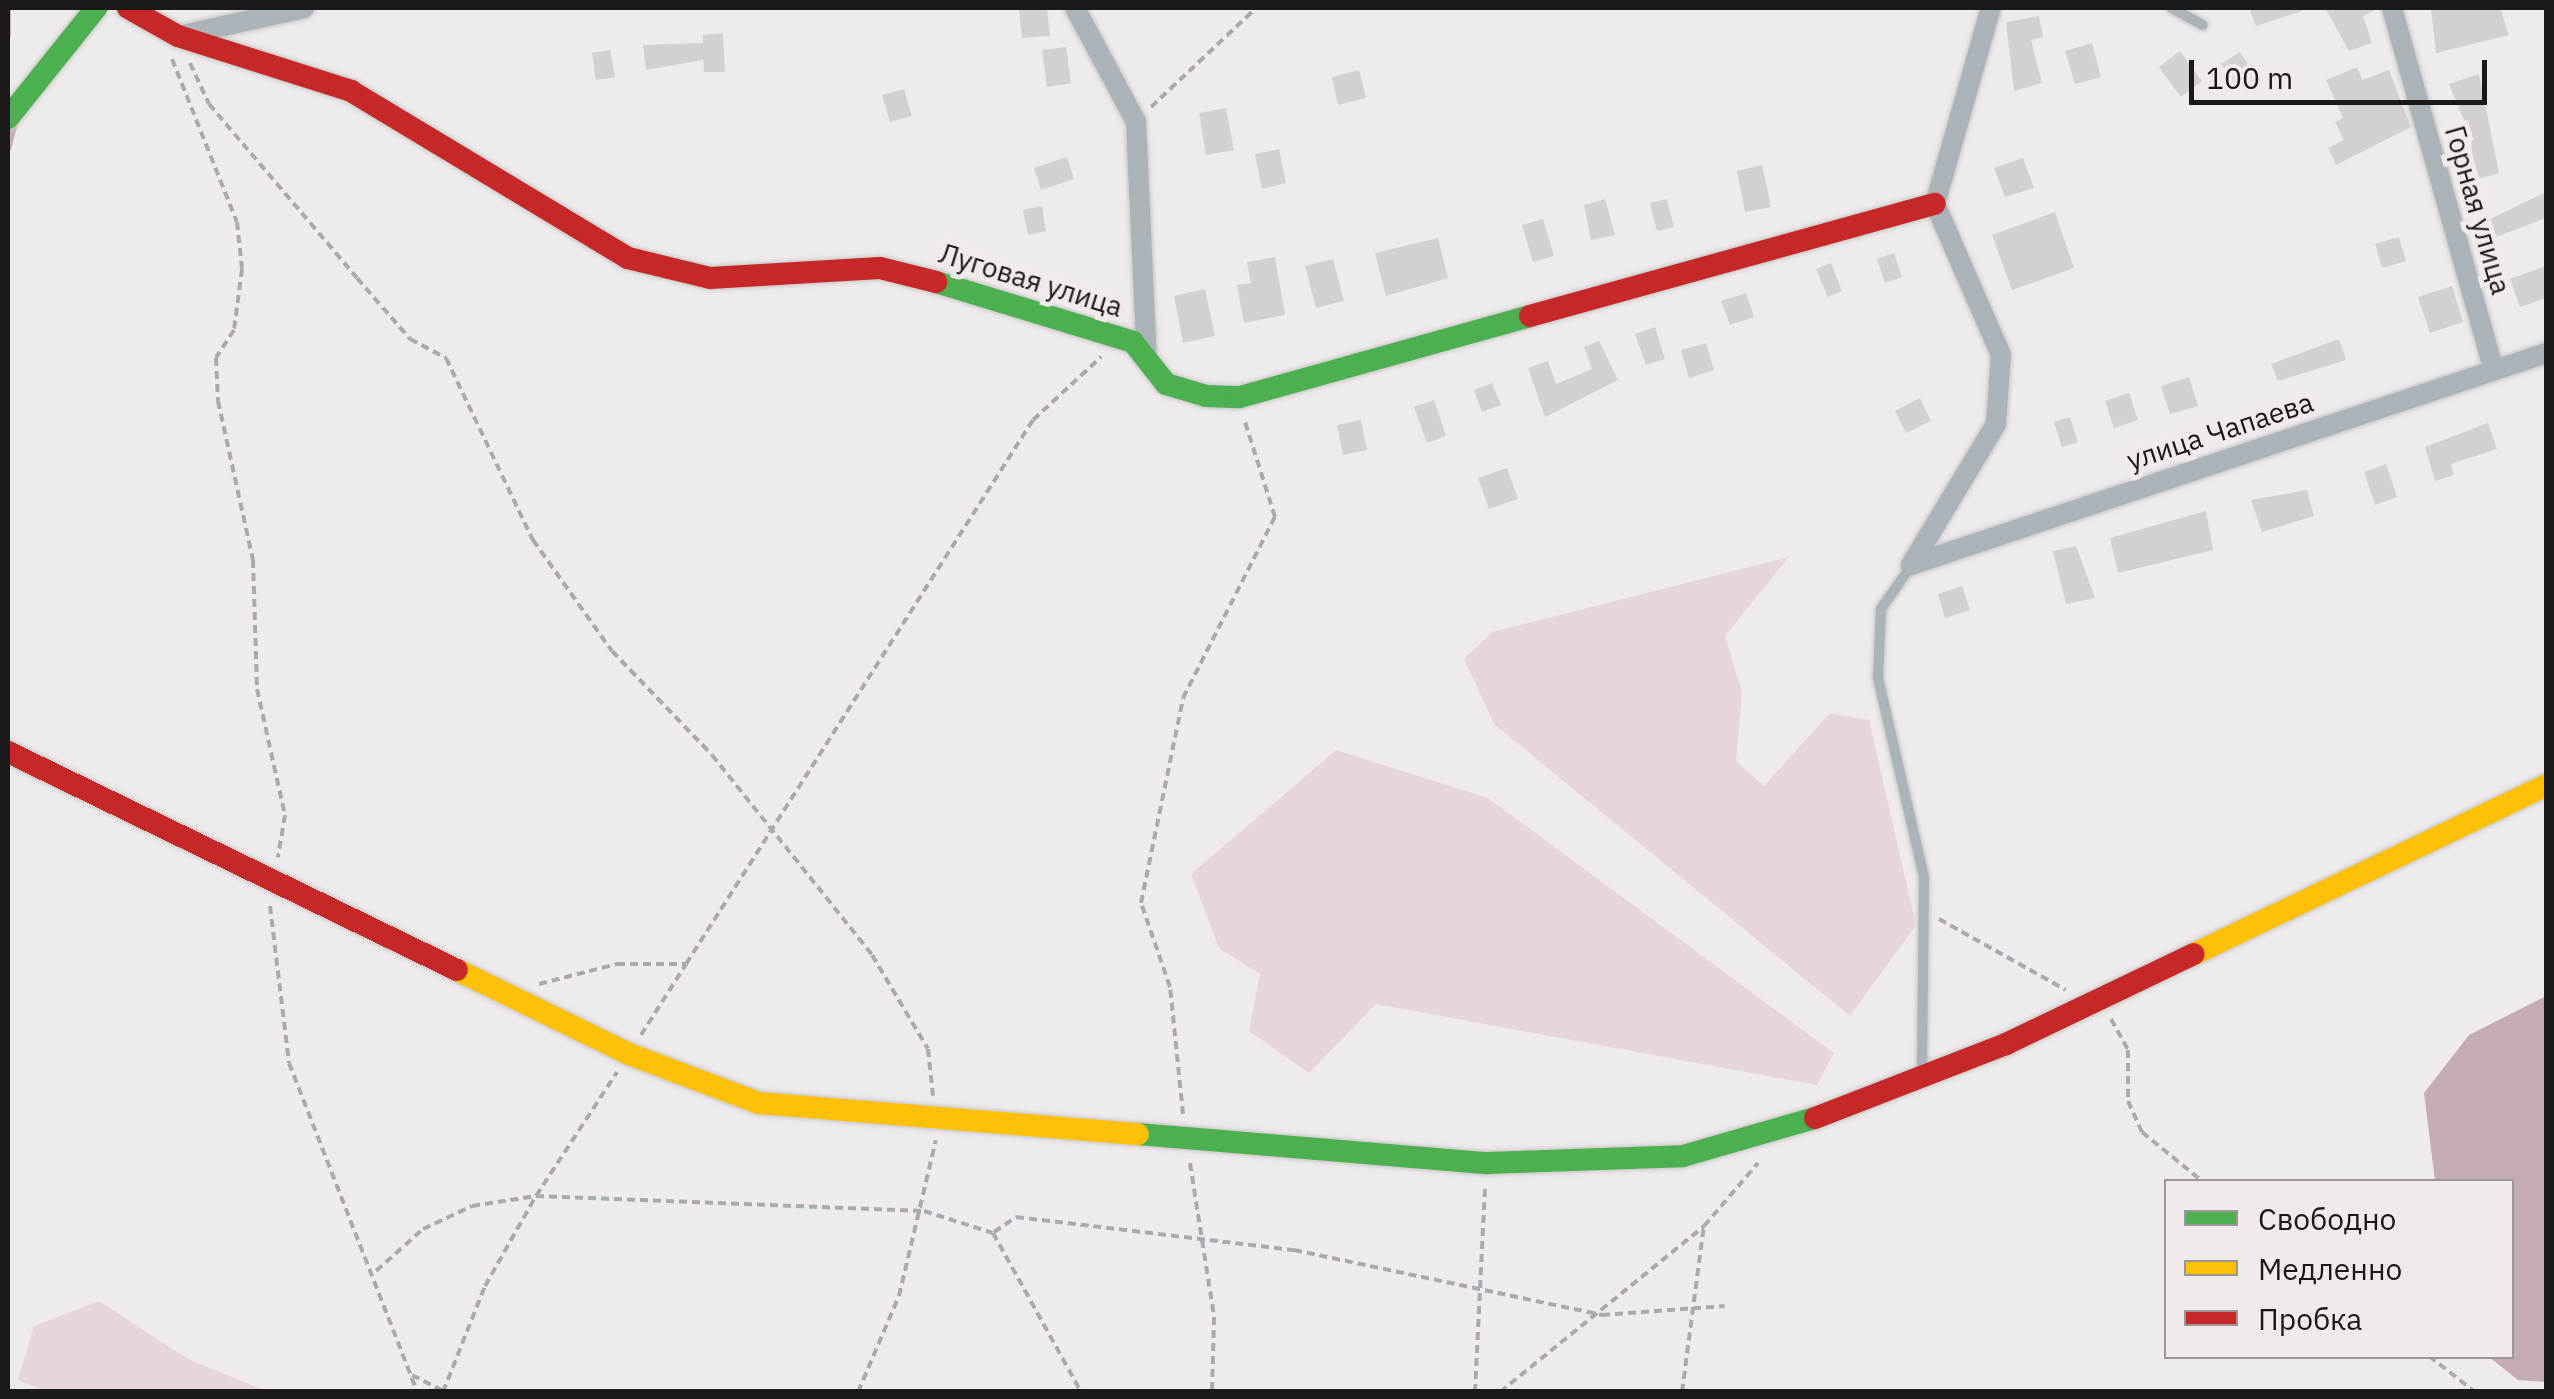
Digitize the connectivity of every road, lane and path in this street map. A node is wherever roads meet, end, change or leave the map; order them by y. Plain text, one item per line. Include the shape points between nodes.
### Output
1 (96, 8) edge
2 (128, 8) edge
3 (304, 8) edge
4 (1075, 8) edge
5 (1256, 8) edge
6 (1991, 8) edge
7 (2172, 8) edge
8 (2392, 8) edge
9 (2203, 25) dead end
10 (178, 36) junction
11 (8, 118) edge
12 (1136, 122) junction
13 (1935, 204) junction
14 (1140, 351) junction
15 (2546, 353) edge
16 (2494, 370) junction
17 (1240, 397) junction
18 (1911, 565) junction
19 (8, 752) edge
20 (2546, 786) edge
21 (771, 832) junction
22 (274, 880) junction
23 (686, 964) junction
24 (539, 984) dead end
25 (628, 1054) junction
26 (1924, 1076) junction
27 (934, 1122) junction
28 (1186, 1138) junction
29 (1764, 1156) dead end
30 (1487, 1163) junction
31 (536, 1196) junction
32 (924, 1211) junction
33 (1704, 1226) junction
34 (993, 1233) junction
35 (1204, 1238) junction
36 (376, 1271) junction
37 (1479, 1291) junction
38 (1725, 1306) dead end
39 (1698, 1309) junction
40 (1602, 1314) junction
41 (2433, 1359) edge
42 (412, 1375) junction
43 (444, 1391) edge
44 (418, 1392) edge
45 (858, 1392) edge
46 (1081, 1392) edge
47 (1212, 1392) edge
48 (1475, 1392) edge
49 (1500, 1392) edge
50 (1682, 1392) edge
51 (2475, 1392) edge

1 - 11 street
2 - 10 street, Луговая улица
3 - 10 street
4 - 12 street
5 - 12 path
6 - 13 street
7 - 9 lane
8 - 16 street, Горная улица
10 - 14 street, Луговая улица via 352,91 628,258 710,278 880,268
10 - 21 path via 209,104 410,338 446,358 533,540 612,651
10 - 22 path via 170,54 237,222 242,270 234,330 216,358 218,401 243,490 257,689 284,816
12 - 14 street
13 - 17 street, Луговая улица
13 - 18 street via 2001,355 1996,424
14 - 17 street, Луговая улица via 1166,384
14 - 21 path via 1082,366 1033,420
15 - 16 street, улица Чапаева
16 - 18 street, улица Чапаева
17 - 28 path via 1275,516 1183,698 1141,903 1170,987
18 - 26 lane via 1882,609 1878,678 1924,878
19 - 22 street
20 - 26 street
21 - 23 path
21 - 27 path via 872,955 928,1049
22 - 25 street
22 - 36 path via 269,914 289,1063
23 - 24 path via 617,964
23 - 25 path
25 - 27 street via 759,1103
25 - 31 path
26 - 30 street via 1682,1156
27 - 28 street
27 - 32 path via 938,1159
28 - 30 street
28 - 35 path
29 - 33 path
30 - 37 path
31 - 32 path
31 - 36 path via 456,1213
31 - 43 path via 485,1286
32 - 34 path
32 - 45 path
33 - 39 path
33 - 40 path
34 - 35 path via 1016,1216
34 - 46 path
35 - 37 path
35 - 47 path
36 - 42 path
37 - 40 path
37 - 48 path
38 - 39 path
39 - 40 path
39 - 50 path
40 - 49 path
41 - 51 path
42 - 43 path
42 - 44 path

